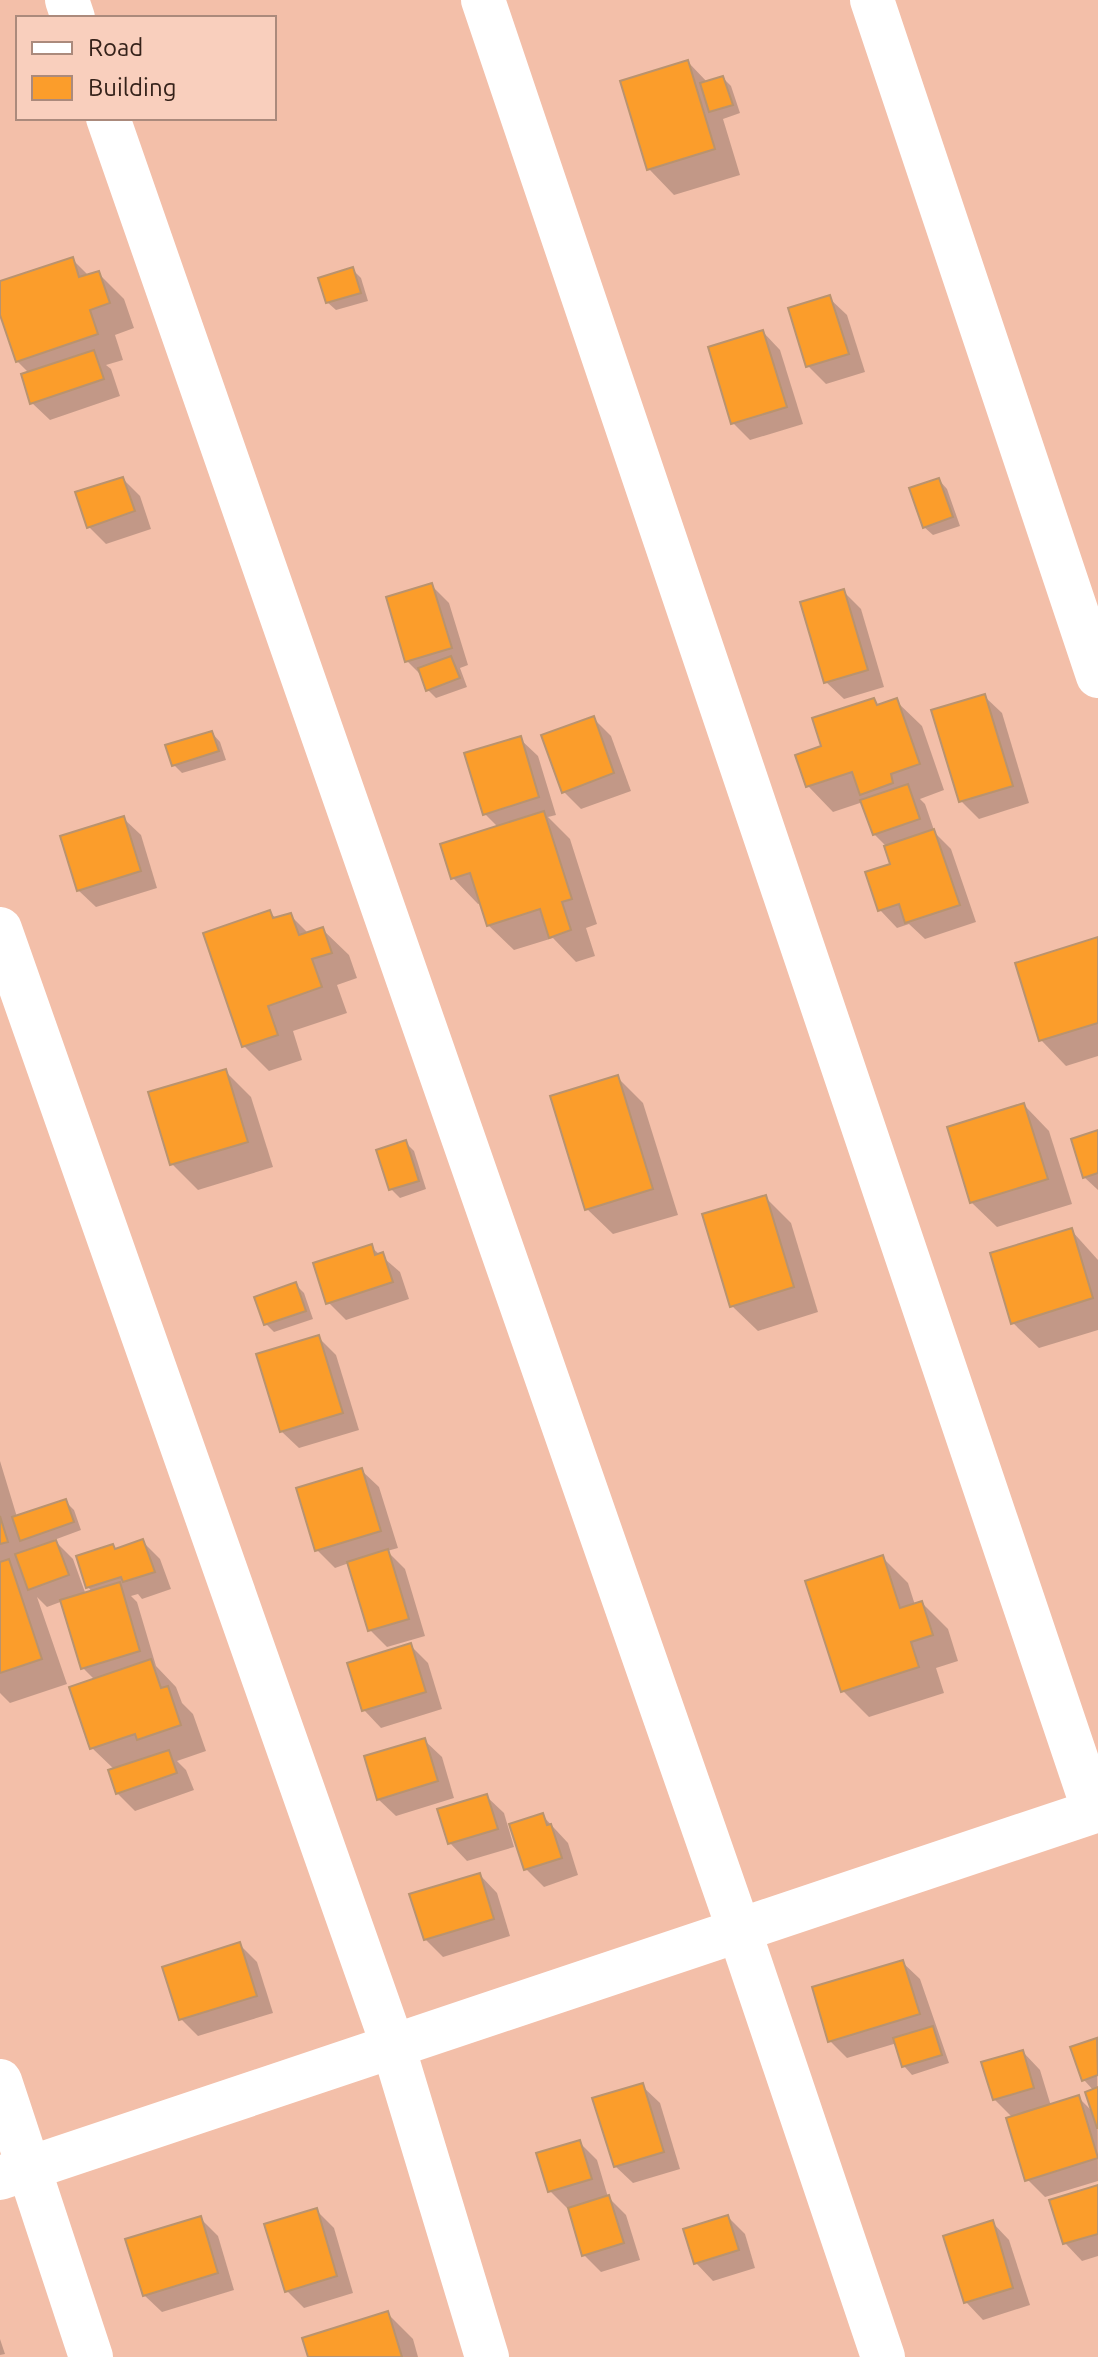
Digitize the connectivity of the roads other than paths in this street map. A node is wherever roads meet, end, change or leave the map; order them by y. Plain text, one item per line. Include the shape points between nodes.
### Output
1 (483, 0) edge
2 (872, 0) edge
3 (109, 120) edge
4 (1098, 676) edge
5 (0, 929) edge
6 (1096, 1811) edge
7 (739, 1930) junction
8 (393, 2046) junction
9 (0, 2081) edge
10 (14, 2173) edge
11 (91, 2357) edge
12 (487, 2357) edge
13 (883, 2357) edge

1 - 6 street
2 - 4 street
3 - 7 street
5 - 8 street
6 - 7 street
7 - 8 street
7 - 13 street
8 - 10 street
8 - 12 street
9 - 10 street
10 - 11 street

